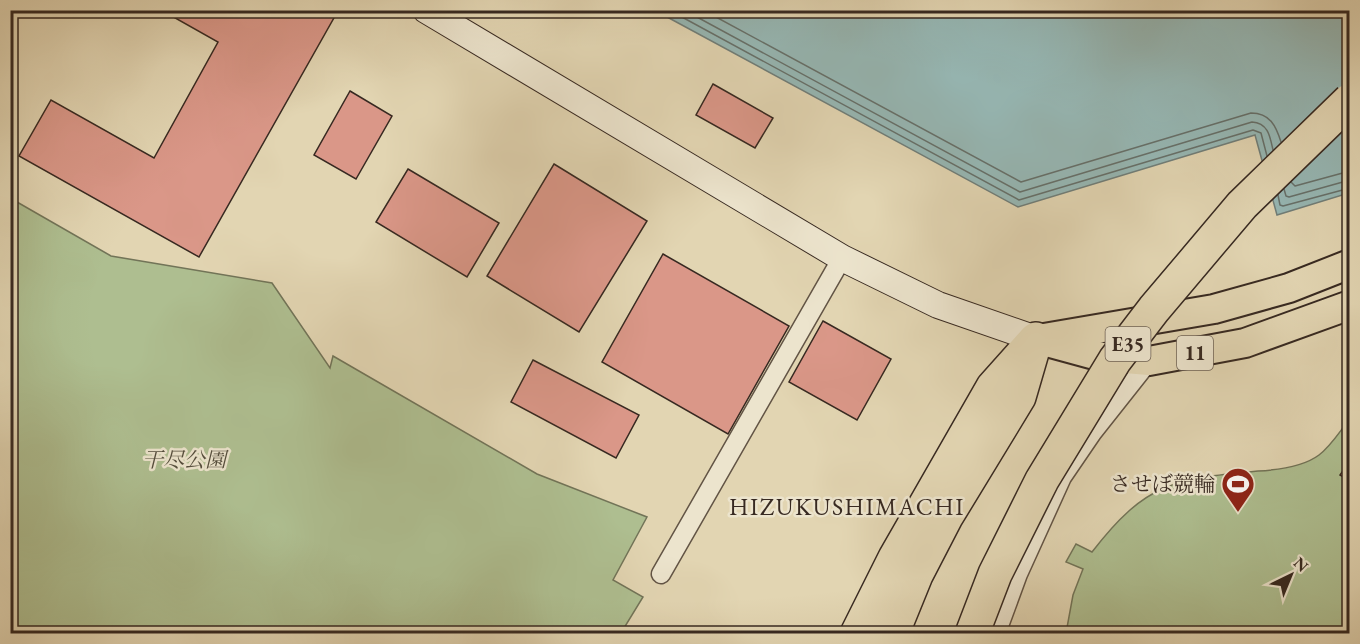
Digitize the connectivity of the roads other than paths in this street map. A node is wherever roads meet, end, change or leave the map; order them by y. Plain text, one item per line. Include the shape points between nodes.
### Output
1 (426, 10) edge
2 (1350, 100) edge
3 (842, 258) junction
4 (1350, 264) edge
5 (1350, 305) edge
6 (1036, 339) junction
7 (1149, 361) junction
8 (661, 574) dead end
9 (857, 633) edge
10 (892, 633) edge
11 (972, 633) edge
12 (996, 633) edge

1 - 3 street
2 - 11 highway, E35, bridge via 1242,205 1115,360 1042,480 995,574
3 - 6 street via 938,304
3 - 8 street
4 - 6 main road, 11 via 1289,288 1214,309
5 - 7 main road, 11 via 1245,343
6 - 7 main road, 11 via 1102,357
6 - 9 highway via 993,387 895,558
6 - 10 highway via 1018,397 946,517
7 - 12 street via 1062,477

